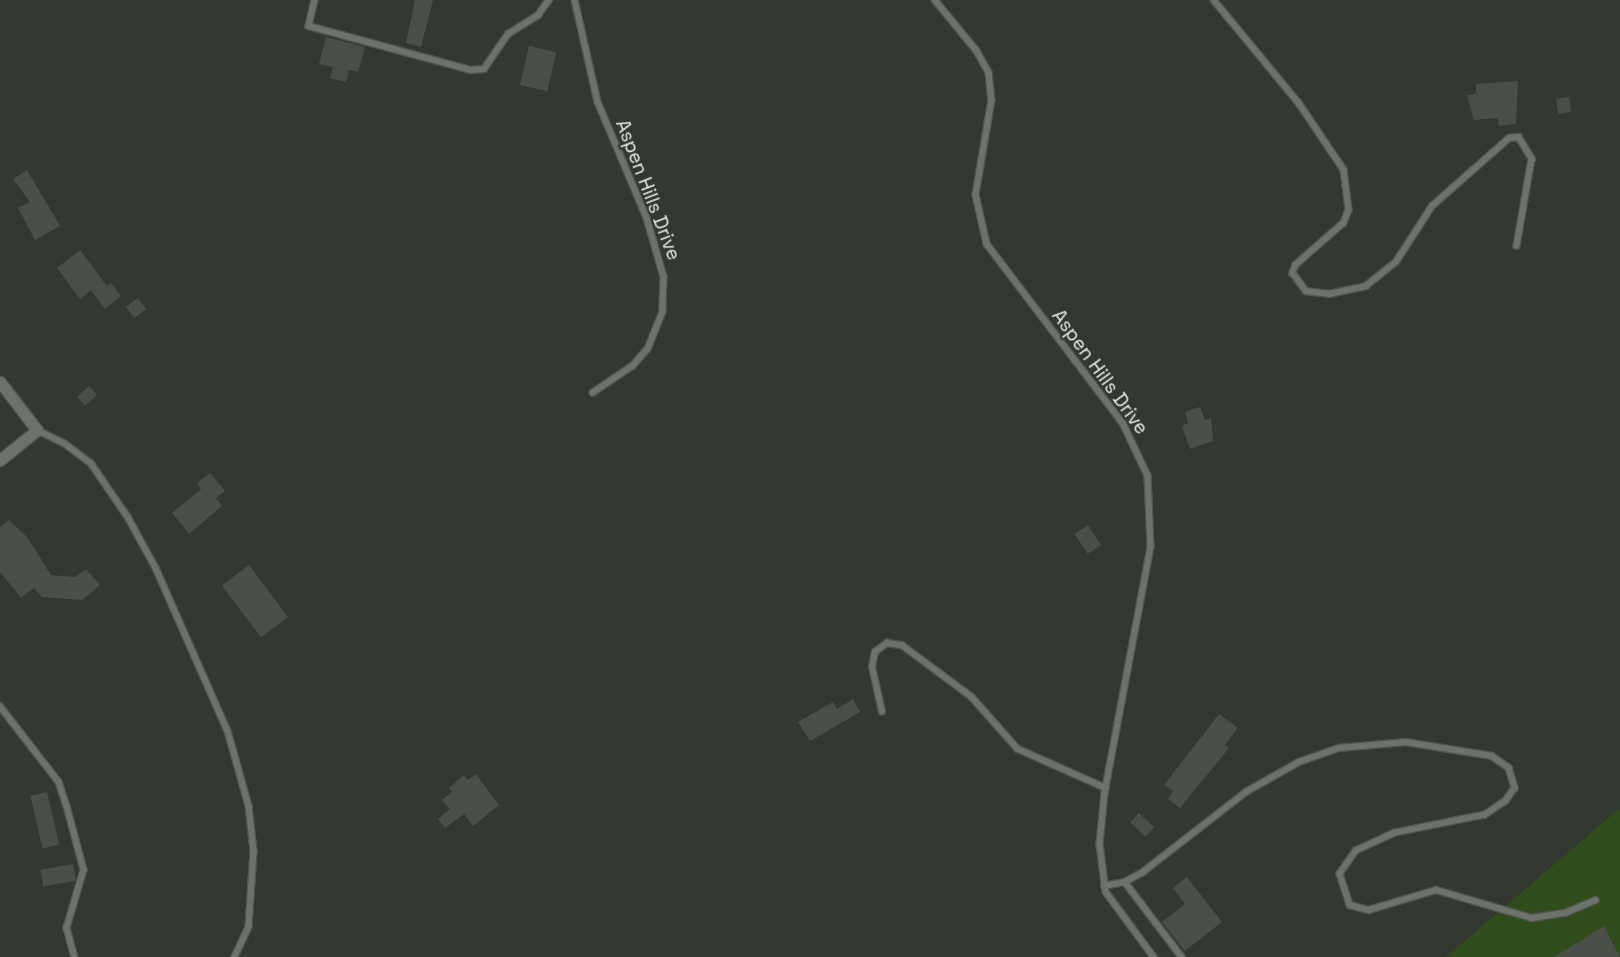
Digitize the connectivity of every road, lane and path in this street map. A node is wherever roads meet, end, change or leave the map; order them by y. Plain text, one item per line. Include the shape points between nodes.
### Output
1 (315, 0) edge
2 (549, 0) edge
3 (575, 0) edge
4 (935, 0) edge
5 (1214, 0) edge
6 (1516, 246) dead end
7 (0, 382) edge
8 (593, 393) dead end
9 (37, 430) junction
10 (0, 460) edge
11 (0, 706) edge
12 (882, 712) dead end
13 (1106, 788) junction
14 (1125, 882) junction
15 (1104, 886) junction
16 (1595, 900) dead end
17 (75, 957) edge
18 (235, 957) edge
19 (1154, 957) edge
20 (1182, 957) edge

1 - 2 lane via 309,26 471,70 484,69 508,34 538,15
3 - 8 lane, Aspen Hills Drive via 598,102 647,218 664,277 663,312 648,349 633,366
4 - 13 lane, Aspen Hills Drive via 977,51 989,73 992,100 976,194 987,244 1126,427 1148,476 1150,547
5 - 6 lane via 1300,103 1344,170 1349,210 1344,223 1296,265 1293,273 1306,291 1329,294 1366,286 1396,262 1432,206 1509,138 1519,137 1532,159
7 - 9 street
9 - 10 street
9 - 18 lane via 79,452 103,478 160,578 228,731 249,806 254,899 245,940
11 - 17 lane via 59,782 67,806 84,870 66,928
12 - 13 lane via 872,667 876,652 887,643 902,645 972,697 1018,750
13 - 15 lane, Aspen Hills Drive via 1100,844
14 - 15 lane
14 - 16 lane via 1246,792 1299,762 1339,748 1406,742 1492,756 1509,768 1515,788 1506,802 1485,814 1395,833 1356,851 1340,874 1350,905 1368,910 1436,890 1532,918 1565,913
14 - 20 lane
15 - 19 lane, Aspen Hills Drive

